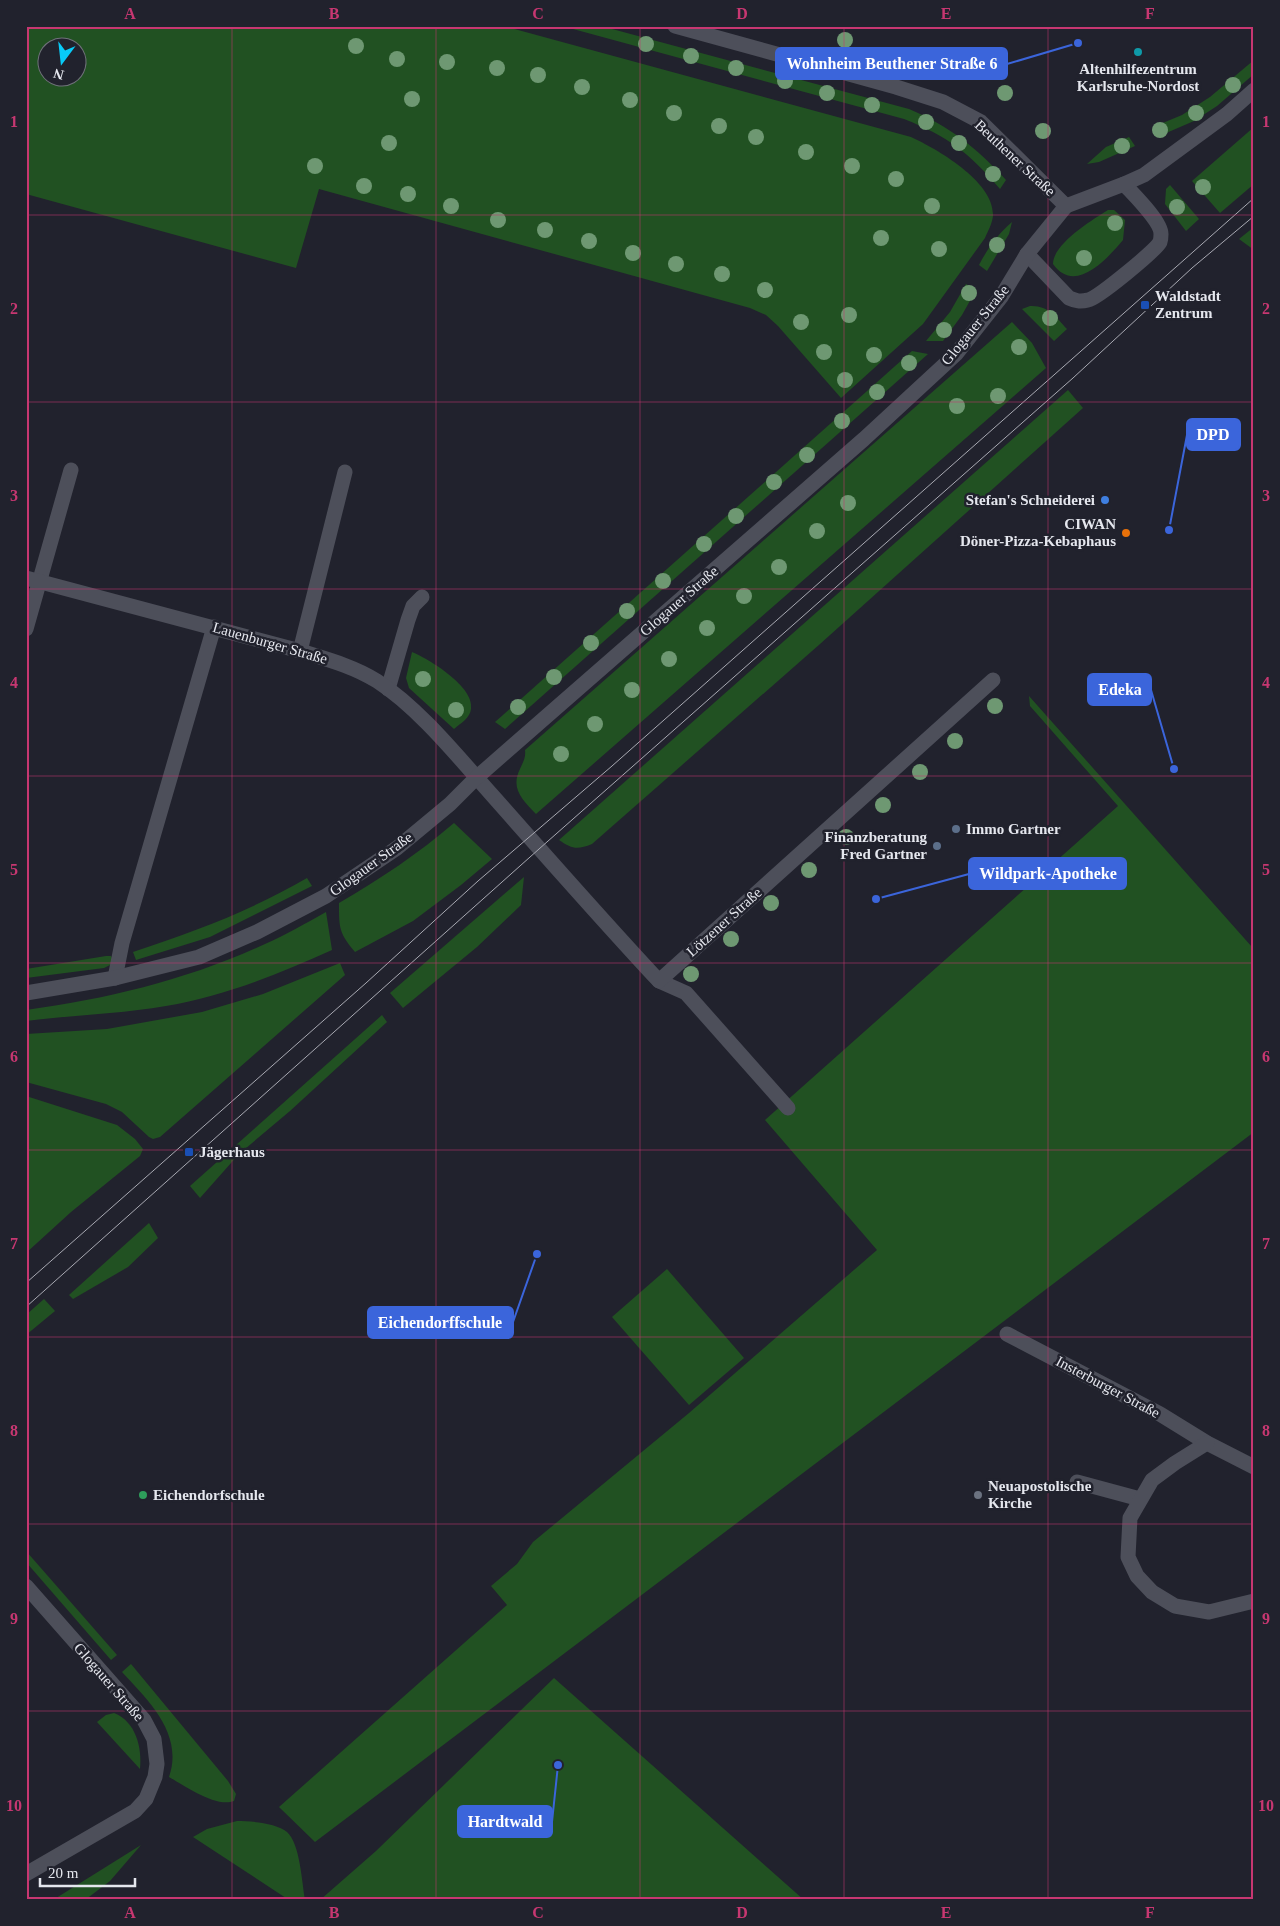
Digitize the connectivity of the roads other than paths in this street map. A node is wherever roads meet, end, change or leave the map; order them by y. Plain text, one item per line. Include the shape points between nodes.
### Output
1 (674, 26) edge
2 (1254, 90) edge
3 (1124, 184) junction
4 (1066, 206) junction
5 (1027, 254) junction
6 (71, 470) dead end
7 (345, 472) dead end
8 (33, 580) edge
9 (422, 597) dead end
10 (214, 627) junction
11 (26, 628) edge
12 (300, 651) junction
13 (993, 680) dead end
14 (388, 689) junction
15 (476, 778) junction
16 (115, 978) junction
17 (659, 981) junction
18 (26, 993) edge
19 (788, 1108) dead end
20 (1007, 1334) dead end
21 (1207, 1443) junction
22 (1254, 1467) edge
23 (1077, 1482) dead end
24 (1140, 1499) junction
25 (26, 1586) edge
26 (1254, 1601) edge
27 (26, 1874) edge

1 - 4 street, Beuthener Straße via 943,102 981,122
2 - 3 street via 1162,162
3 - 4 street
3 - 5 street via 1153,217 1161,232 1159,242 1100,295 1077,302 1069,298
4 - 5 street, Glogauer Straße
5 - 15 street, Glogauer Straße via 1001,297 956,354 856,446
6 - 8 street
7 - 12 street
8 - 10 street, Lauenburger Straße
8 - 11 street
9 - 14 street via 410,613
10 - 12 street, Lauenburger Straße
10 - 16 street
12 - 14 street, Lauenburger Straße via 340,663
13 - 17 street, Lötzener Straße
14 - 15 street, Lauenburger Straße via 456,754
15 - 16 street, Glogauer Straße via 397,848 326,896 257,932 199,957
15 - 17 street
16 - 18 street, Glogauer Straße
17 - 19 street via 686,993
20 - 21 street, Insterburger Straße via 1160,1414
21 - 22 street, Insterburger Straße
21 - 24 street via 1174,1462 1152,1480
23 - 24 street
24 - 26 street via 1130,1518 1128,1557 1137,1576 1152,1592 1175,1606 1209,1612
25 - 27 street, Glogauer Straße via 144,1720 154,1739 157,1764 156,1777 146,1799 135,1811

